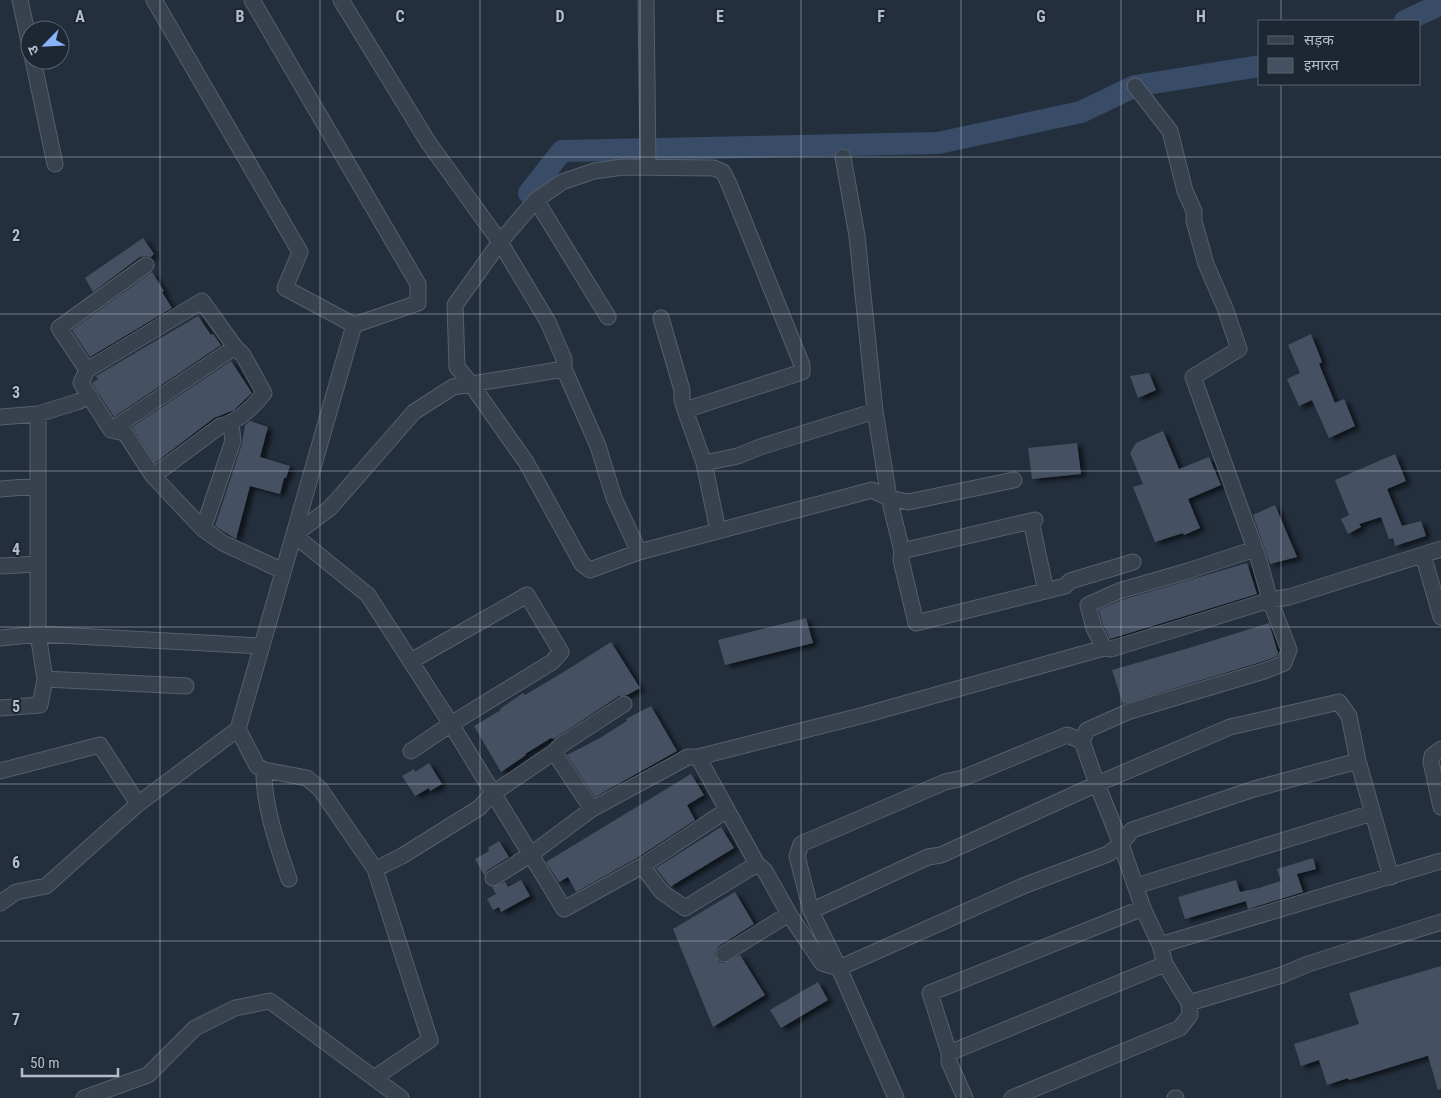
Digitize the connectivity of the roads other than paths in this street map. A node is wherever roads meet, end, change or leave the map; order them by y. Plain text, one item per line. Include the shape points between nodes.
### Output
1 (20, 0) edge
2 (154, 0) edge
3 (252, 0) edge
4 (341, 0) edge
5 (646, 0) edge
6 (24, 20) edge
7 (35, 70) edge
8 (1135, 86) dead end
9 (843, 157) dead end
10 (55, 164) dead end
11 (648, 166) junction
12 (536, 200) junction
13 (500, 242) junction
14 (146, 265) dead end
15 (608, 317) dead end
16 (661, 318) dead end
17 (354, 325) junction
18 (235, 347) junction
19 (87, 370) junction
20 (564, 370) junction
21 (471, 384) junction
22 (90, 396) junction
23 (685, 410) junction
24 (874, 411) junction
25 (38, 414) junction
26 (0, 417) edge
27 (231, 424) junction
28 (111, 430) junction
29 (704, 463) junction
30 (153, 476) junction
31 (1014, 480) dead end
32 (38, 486) junction
33 (0, 489) edge
34 (888, 498) junction
35 (204, 529) junction
36 (718, 531) junction
37 (294, 535) junction
38 (1255, 549) junction
39 (1441, 549) edge
40 (902, 550) junction
41 (639, 552) junction
42 (1423, 555) junction
43 (1133, 562) dead end
44 (38, 564) junction
45 (0, 566) edge
46 (283, 571) junction
47 (1046, 591) junction
48 (1270, 600) junction
49 (1441, 617) edge
50 (38, 634) junction
51 (0, 638) edge
52 (262, 646) junction
53 (1104, 648) junction
54 (411, 661) junction
55 (45, 679) junction
56 (186, 686) dead end
57 (624, 704) dead end
58 (0, 708) edge
59 (451, 724) junction
60 (238, 729) junction
61 (1082, 741) junction
62 (1441, 749) edge
63 (411, 751) dead end
64 (554, 752) junction
65 (698, 757) junction
66 (1358, 761) junction
67 (264, 770) junction
68 (0, 771) edge
69 (1097, 784) junction
70 (492, 794) junction
71 (138, 804) junction
72 (1441, 807) edge
73 (592, 809) junction
74 (727, 810) junction
75 (1372, 813) junction
76 (1121, 844) junction
77 (530, 854) junction
78 (1441, 861) edge
79 (757, 864) junction
80 (384, 865) dead end
81 (642, 866) junction
82 (1391, 876) junction
83 (493, 878) dead end
84 (289, 879) dead end
85 (1136, 886) junction
86 (0, 903) edge
87 (1143, 908) junction
88 (811, 911) junction
89 (789, 914) junction
90 (1441, 922) edge
91 (1160, 945) junction
92 (724, 954) dead end
93 (1165, 964) junction
94 (839, 968) junction
95 (1189, 1003) junction
96 (949, 1053) junction
97 (374, 1078) junction
98 (84, 1098) edge
99 (401, 1098) edge
100 (896, 1098) edge
101 (964, 1098) edge
102 (1012, 1098) edge

1 - 6 street
2 - 17 street via 300,252 286,288
3 - 17 street via 418,284 418,303
4 - 13 street via 428,142
5 - 11 street
7 - 10 street
8 - 38 street via 1170,131 1206,264 1239,349 1193,377
9 - 24 street via 857,236
11 - 12 street via 594,170 562,182
11 - 23 street via 714,168 723,172 802,365 802,372 792,376
12 - 13 street
12 - 15 street
13 - 20 street via 548,322 564,359
13 - 21 street via 455,305 457,367
14 - 19 street via 59,328
16 - 23 street
17 - 37 street
18 - 19 street via 202,301
18 - 27 street via 243,355 264,393 256,404
18 - 28 street
19 - 22 street via 81,383
20 - 21 street
20 - 41 street via 598,446 614,498
21 - 37 street via 453,387 414,412 330,508
21 - 41 street via 526,462 582,564 590,570
22 - 25 street
22 - 28 street
23 - 29 street
24 - 29 street via 738,456
24 - 34 street
25 - 26 street
25 - 32 street
27 - 30 street via 220,426
27 - 35 street via 232,441
28 - 30 street via 125,433
29 - 36 street
30 - 35 street
31 - 34 street via 908,502
32 - 33 street
32 - 44 street
34 - 36 street via 872,490
34 - 40 street
35 - 46 street via 223,543
36 - 41 street
37 - 46 street
37 - 54 street via 368,595
38 - 48 street
38 - 53 street via 1118,591 1088,605
39 - 42 street
40 - 47 street via 1033,521
40 - 47 street via 901,560 916,623
42 - 48 street
42 - 49 street
43 - 47 street
44 - 45 street
44 - 50 street
46 - 52 street
48 - 53 street via 1111,649
48 - 61 street via 1289,650 1284,663 1130,710 1087,730
50 - 51 street
50 - 52 street
50 - 55 street
52 - 60 street
53 - 65 street
54 - 59 street
54 - 59 street via 527,595 562,652 552,662
55 - 56 street
55 - 58 street via 40,705
57 - 64 street
59 - 63 street
59 - 70 street
60 - 67 street via 257,766
60 - 71 street
61 - 69 street
61 - 88 street via 1067,735 963,778 945,782 801,844 797,856
62 - 72 street via 1432,756 1431,762
64 - 70 street
64 - 73 street
65 - 73 street via 688,757
65 - 74 street
66 - 69 street via 1349,716 1339,702 1230,727
66 - 75 street
66 - 76 street via 1254,789 1132,830
67 - 84 street via 278,847
67 - 97 street via 307,778 320,789 376,869 430,1040
68 - 71 street via 100,745
69 - 76 street
69 - 88 street
70 - 77 street
70 - 80 street via 479,808
71 - 86 street via 46,886 16,892
73 - 77 street
74 - 79 street
74 - 81 street
75 - 82 street
75 - 85 street
76 - 85 street
76 - 94 street via 1108,854 1023,886
77 - 81 street via 564,909
77 - 83 street
78 - 82 street
79 - 81 street via 685,908 662,892
79 - 89 street via 765,871
82 - 91 street
85 - 87 street
87 - 91 street
87 - 96 street via 930,993
88 - 94 street
89 - 92 street
89 - 94 street via 822,963
90 - 95 street
91 - 93 street
93 - 95 street
93 - 96 street
94 - 100 street
95 - 102 street via 1190,1015 1180,1028
96 - 101 street
97 - 98 street via 270,1001 235,1008 195,1028 148,1075
97 - 99 street

